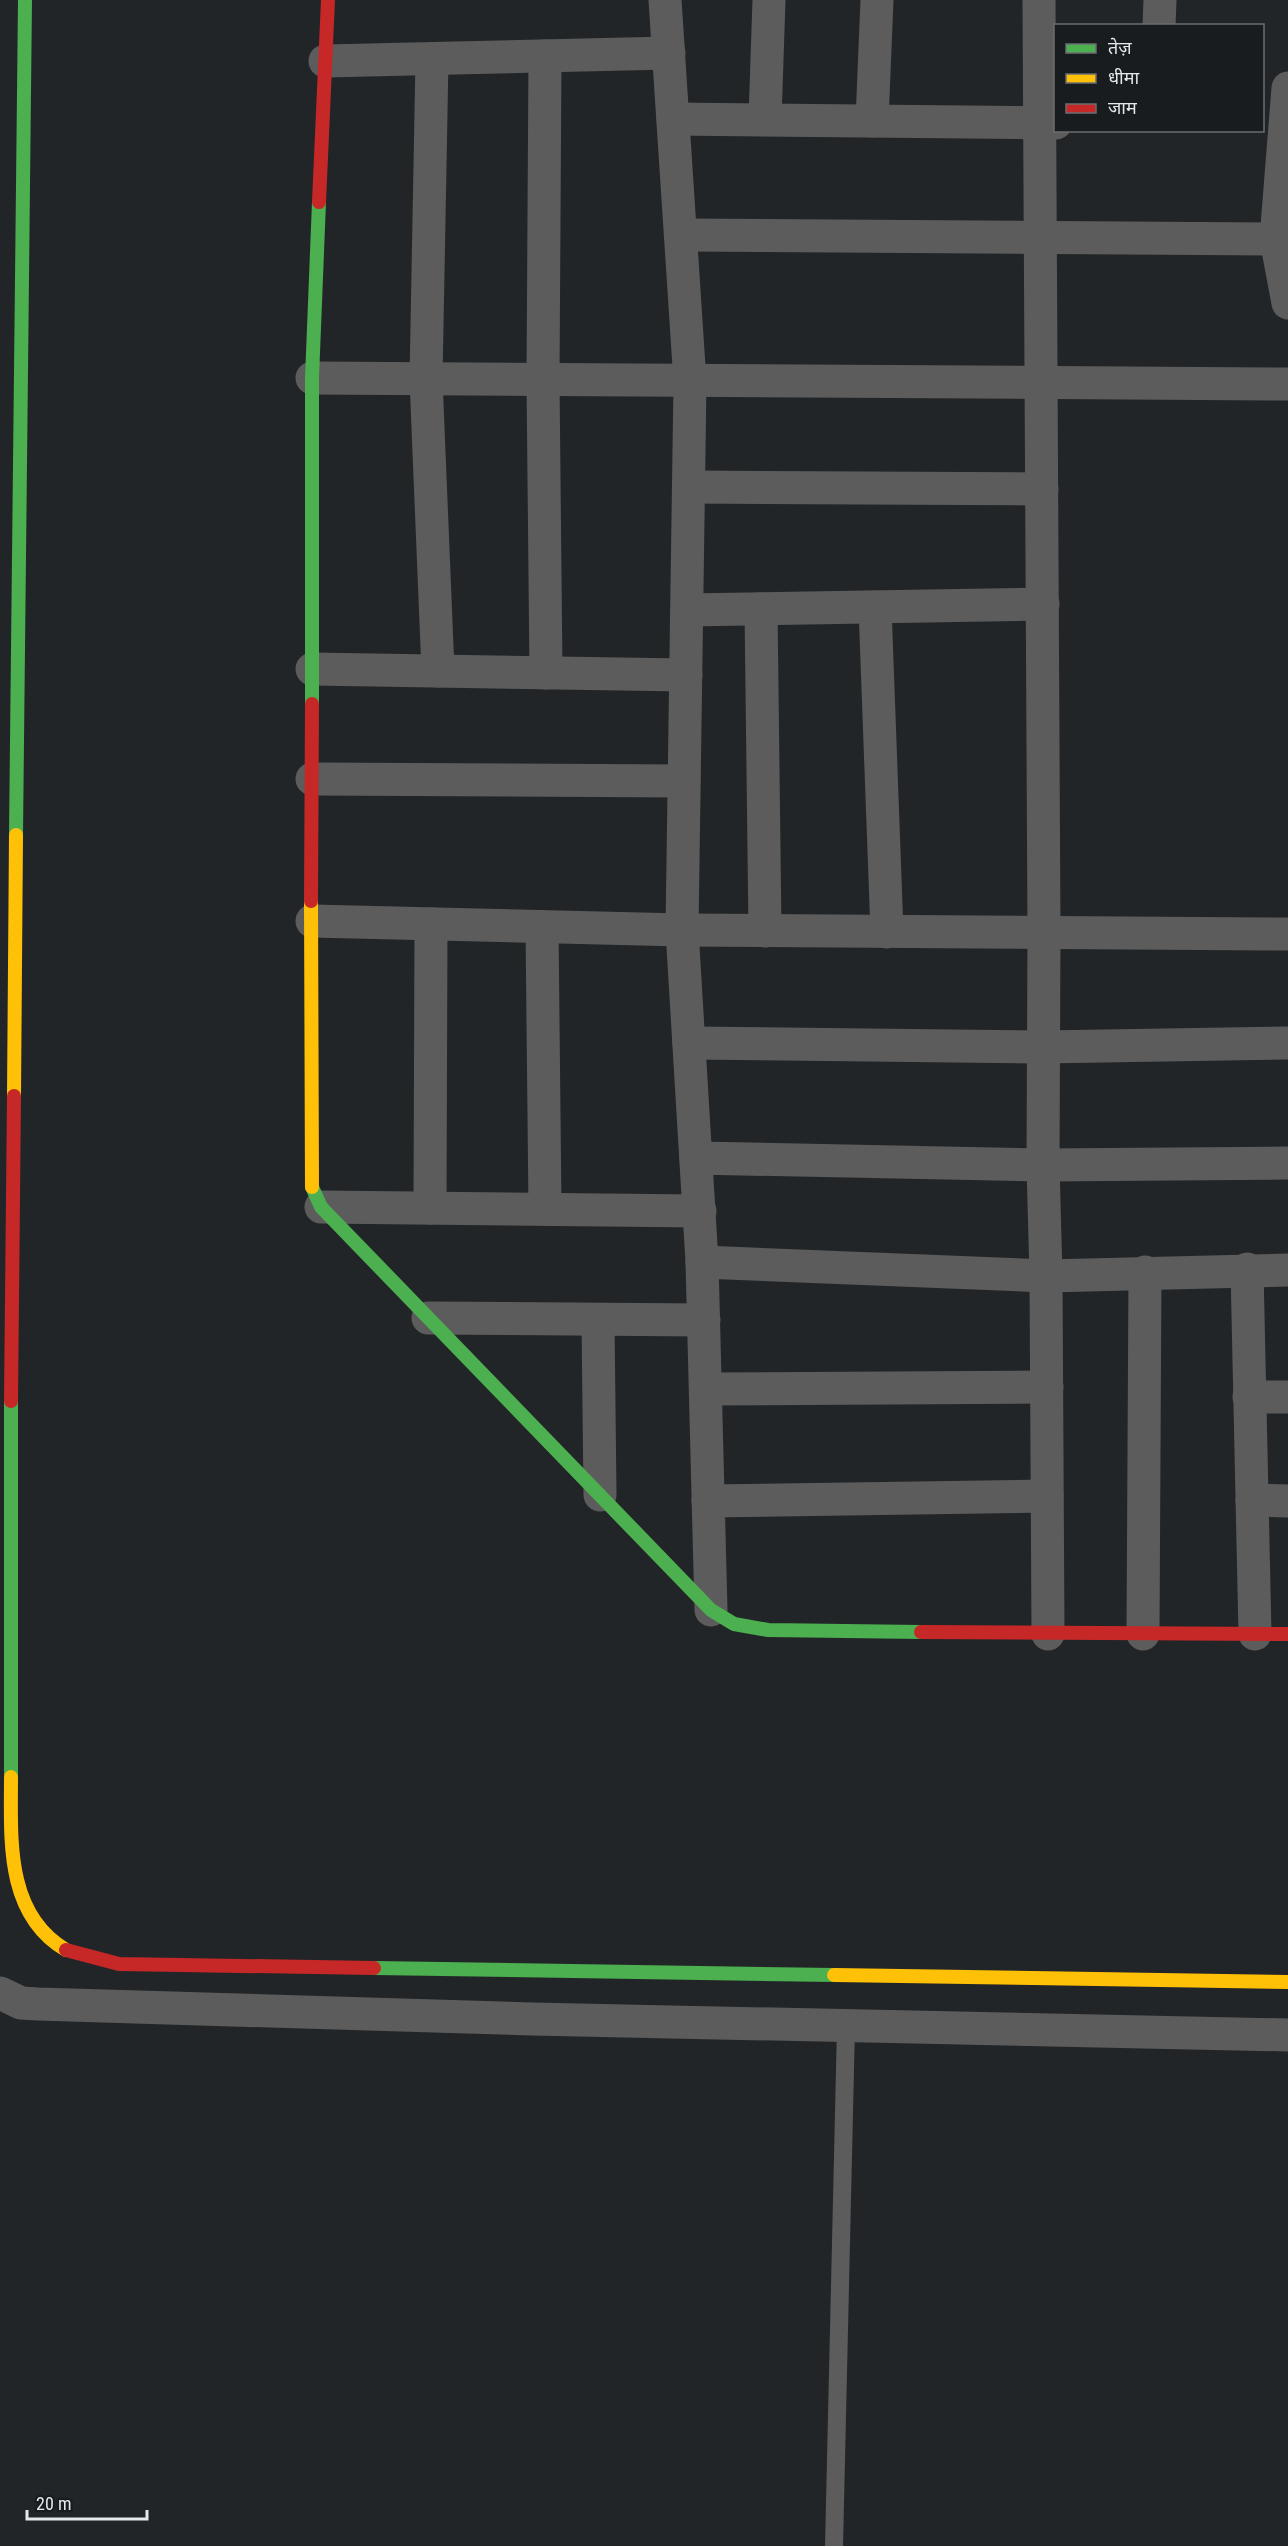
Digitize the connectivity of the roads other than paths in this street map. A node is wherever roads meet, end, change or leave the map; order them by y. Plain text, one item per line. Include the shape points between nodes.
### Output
1 (25, 0) edge
2 (328, 0) edge
3 (665, 0) edge
4 (769, 0) edge
5 (877, 0) edge
6 (1040, 0) edge
7 (1160, 0) edge
8 (1159, 24) edge
9 (669, 53) junction
10 (544, 56) junction
11 (432, 58) junction
12 (325, 61) junction
13 (1288, 88) edge
14 (673, 119) junction
15 (765, 119) junction
16 (872, 121) junction
17 (1048, 123) edge
18 (1274, 123) edge
19 (681, 235) junction
20 (1041, 239) junction
21 (1276, 239) junction
22 (1286, 290) edge
23 (312, 378) junction
24 (426, 379) junction
25 (543, 380) junction
26 (690, 382) junction
27 (1041, 383) junction
28 (1288, 384) edge
29 (689, 487) junction
30 (1042, 489) junction
31 (1042, 604) junction
32 (875, 607) junction
33 (761, 609) junction
34 (687, 610) junction
35 (312, 669) junction
36 (438, 671) junction
37 (546, 673) junction
38 (686, 675) junction
39 (312, 779) junction
40 (684, 780) junction
41 (312, 921) junction
42 (431, 924) junction
43 (542, 927) junction
44 (682, 930) junction
45 (765, 931) junction
46 (887, 932) junction
47 (1044, 932) junction
48 (1288, 934) edge
49 (689, 1043) junction
50 (1288, 1043) edge
51 (1042, 1047) junction
52 (696, 1158) junction
53 (1288, 1163) edge
54 (1042, 1165) junction
55 (321, 1207) junction
56 (430, 1208) junction
57 (544, 1209) junction
58 (700, 1211) junction
59 (702, 1262) junction
60 (1247, 1269) junction
61 (1288, 1270) edge
62 (1144, 1272) junction
63 (1046, 1276) junction
64 (428, 1318) junction
65 (598, 1320) junction
66 (704, 1320) junction
67 (1047, 1387) junction
68 (706, 1389) junction
69 (1249, 1397) junction
70 (1288, 1397) edge
71 (600, 1495) junction
72 (1047, 1496) junction
73 (1252, 1500) junction
74 (708, 1501) junction
75 (1288, 1501) edge
76 (5, 1557) edge
77 (711, 1610) junction
78 (1048, 1634) junction
79 (1143, 1634) junction
80 (1255, 1634) junction
81 (1288, 1634) edge
82 (1288, 1982) edge
83 (0, 1993) edge
84 (846, 2026) junction
85 (1288, 2035) edge
86 (834, 2546) edge

1 - 76 street
2 - 12 street
3 - 9 street
4 - 15 street
5 - 16 street
6 - 17 street
7 - 8 street
9 - 10 street
9 - 14 street
10 - 11 street
10 - 25 street
11 - 12 street
11 - 24 street
12 - 23 street
13 - 18 street
14 - 15 street
14 - 19 street
15 - 16 street
16 - 17 street
17 - 20 street
18 - 21 street
19 - 20 street
19 - 26 street
20 - 21 street
20 - 27 street
21 - 22 street
23 - 24 street
23 - 35 street
24 - 25 street
24 - 36 street
25 - 26 street
25 - 37 street
26 - 27 street
26 - 29 street
27 - 28 street
27 - 30 street
29 - 30 street
29 - 34 street
30 - 31 street
31 - 32 street
31 - 47 street
32 - 33 street
32 - 46 street
33 - 34 street
33 - 45 street
34 - 38 street
35 - 36 street
35 - 39 street
36 - 37 street
37 - 38 street
38 - 40 street
39 - 40 street
39 - 41 street
40 - 44 street
41 - 42 street
41 - 55 street via 310,1162 312,1188
42 - 43 street
42 - 56 street
43 - 44 street
43 - 57 street
44 - 45 street
44 - 49 street
45 - 46 street
46 - 47 street
47 - 48 street
47 - 51 street
49 - 51 street
49 - 52 street
50 - 51 street
51 - 54 street
52 - 54 street
52 - 58 street
53 - 54 street
54 - 63 street
55 - 56 street
55 - 64 street
56 - 57 street
57 - 58 street
58 - 59 street
59 - 63 street
59 - 66 street
60 - 61 street
60 - 62 street
60 - 69 street
62 - 63 street
62 - 79 street
63 - 67 street
64 - 65 street
64 - 71 street
65 - 66 street
65 - 71 street
66 - 68 street
67 - 68 street
67 - 72 street
68 - 74 street
69 - 70 street
69 - 73 street
71 - 77 street
72 - 74 street
72 - 78 street
73 - 75 street
73 - 80 street
74 - 77 street
76 - 82 street via 15,1876 38,1927 51,1941 80,1956 138,1965
77 - 78 street via 734,1624 760,1629
78 - 79 street
79 - 80 street
80 - 81 street
83 - 84 street via 21,2003 38,2004
84 - 85 street
84 - 86 lane

